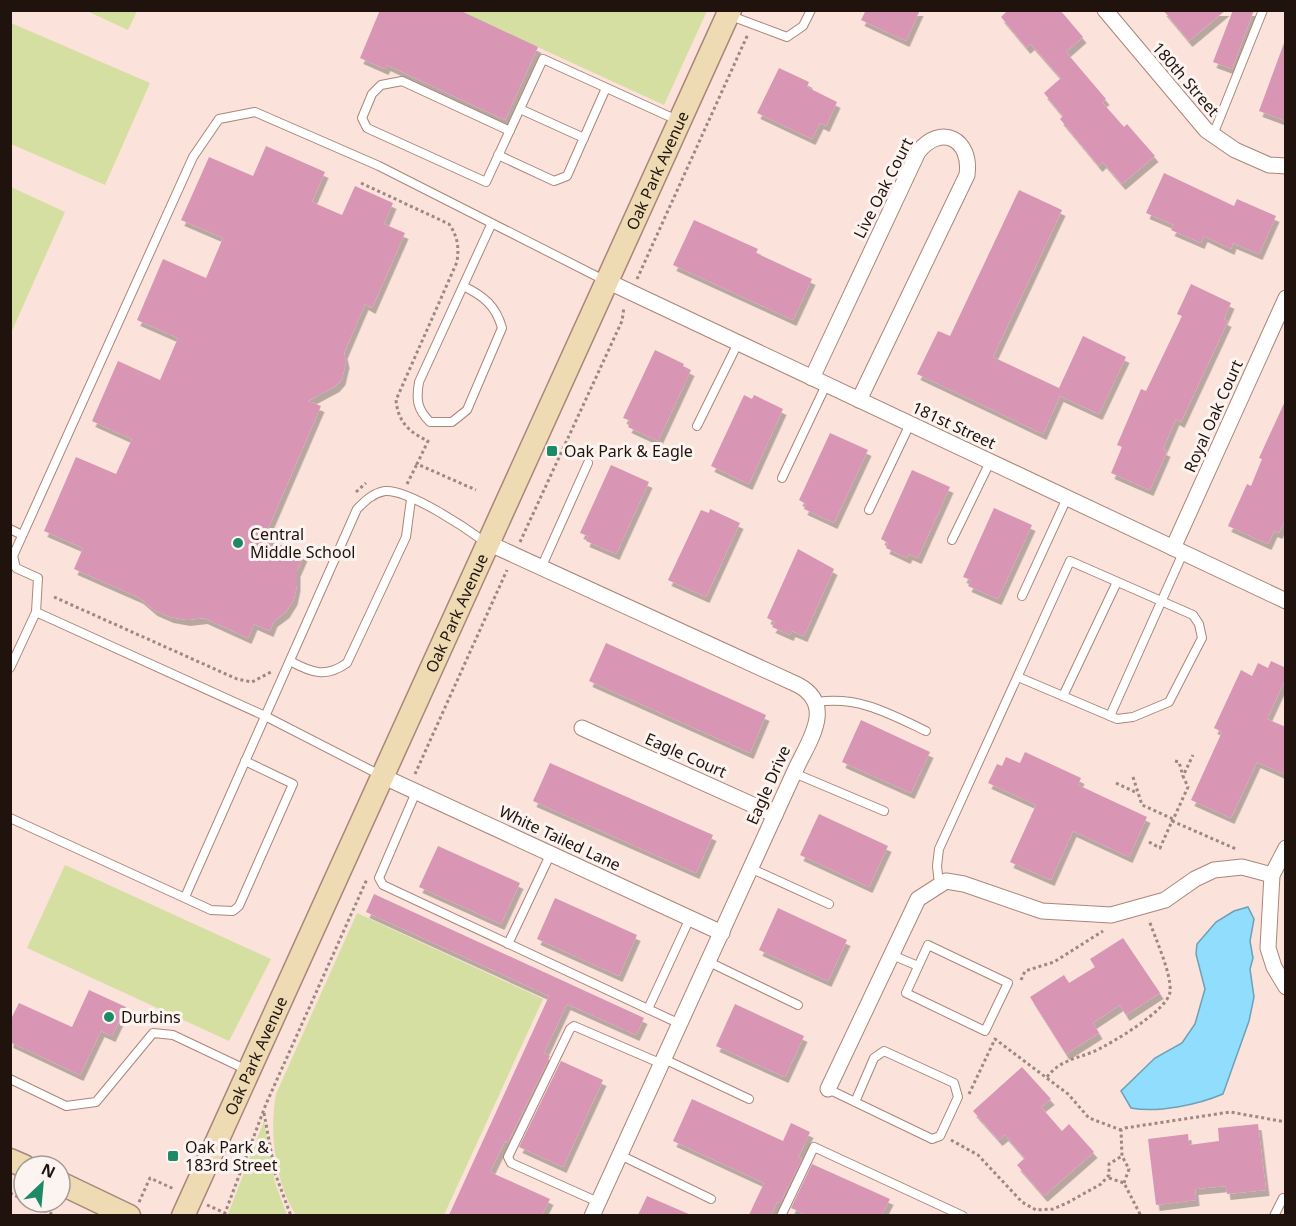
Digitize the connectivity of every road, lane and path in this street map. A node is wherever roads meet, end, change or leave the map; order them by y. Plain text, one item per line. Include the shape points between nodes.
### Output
1 (811, 10) edge
2 (1104, 10) edge
3 (1263, 10) edge
4 (729, 12) edge
5 (606, 88) junction
6 (520, 109) junction
7 (680, 121) junction
8 (510, 131) junction
9 (1213, 135) junction
10 (584, 138) junction
11 (498, 155) junction
12 (1286, 166) edge
13 (361, 183) dead end
14 (491, 225) junction
15 (607, 281) junction
16 (463, 286) junction
17 (1286, 298) edge
18 (738, 343) junction
19 (812, 378) junction
20 (826, 385) junction
21 (859, 400) junction
22 (910, 424) junction
23 (698, 426) dead end
24 (990, 462) junction
25 (588, 463) dead end
26 (417, 464) junction
27 (782, 478) dead end
28 (372, 481) dead end
29 (397, 481) dead end
30 (476, 490) dead end
31 (353, 495) dead end
32 (1067, 498) junction
33 (411, 499) junction
34 (869, 510) dead end
35 (10, 530) edge
36 (22, 535) junction
37 (952, 540) dead end
38 (488, 543) junction
39 (1178, 551) junction
40 (541, 568) junction
41 (1117, 582) junction
42 (1022, 596) dead end
43 (54, 597) dead end
44 (1162, 601) junction
45 (1286, 601) edge
46 (36, 612) junction
47 (290, 661) junction
48 (277, 663) dead end
49 (10, 668) edge
50 (1018, 677) junction
51 (1063, 696) junction
52 (818, 702) junction
53 (265, 716) junction
54 (1110, 716) junction
55 (582, 728) dead end
56 (926, 730) dead end
57 (1193, 755) dead end
58 (245, 761) junction
59 (1175, 761) dead end
60 (794, 773) junction
61 (382, 776) junction
62 (1183, 776) junction
63 (1133, 777) dead end
64 (1116, 783) dead end
65 (417, 792) junction
66 (1137, 793) junction
67 (884, 811) dead end
68 (775, 815) junction
69 (10, 818) edge
70 (1173, 820) junction
71 (1149, 842) dead end
72 (1286, 848) edge
73 (1236, 849) dead end
74 (551, 853) junction
75 (750, 868) junction
76 (1272, 875) junction
77 (939, 884) junction
78 (185, 897) junction
79 (829, 904) dead end
80 (1147, 916) dead end
81 (690, 918) junction
82 (1107, 929) dead end
83 (722, 933) junction
84 (508, 944) junction
85 (892, 955) junction
86 (709, 962) junction
87 (918, 966) junction
88 (1286, 987) edge
89 (1017, 989) dead end
90 (798, 1005) dead end
91 (648, 1009) junction
92 (680, 1024) junction
93 (999, 1029) dead end
94 (995, 1039) junction
95 (663, 1061) junction
96 (248, 1071) junction
97 (1047, 1077) junction
98 (10, 1079) edge
99 (828, 1089) joint
100 (272, 1090) dead end
101 (749, 1099) dead end
102 (967, 1099) dead end
103 (855, 1102) junction
104 (263, 1111) junction
105 (1286, 1122) edge
106 (953, 1129) dead end
107 (1121, 1130) junction
108 (620, 1155) junction
109 (1122, 1156) junction
110 (150, 1178) dead end
111 (1107, 1178) junction
112 (1124, 1183) junction
113 (72, 1188) edge
114 (711, 1199) dead end
115 (1286, 1199) edge
116 (595, 1209) edge
117 (133, 1211) edge
118 (225, 1213) dead end
119 (183, 1215) edge
120 (291, 1215) edge
121 (781, 1215) edge
122 (963, 1215) edge
123 (1141, 1215) edge
124 (1274, 1215) edge

1 - 4 lane via 803,26 787,37
2 - 9 street, 180th Street
3 - 9 lane
4 - 7 street, Oak Park Avenue
5 - 6 lane via 543,59
5 - 7 lane
5 - 10 lane
6 - 8 lane
6 - 10 lane
7 - 15 street, Oak Park Avenue
8 - 11 lane
8 - 11 lane via 402,81 381,85 372,94 362,118 368,128 486,182
9 - 12 street, 180th Street via 1269,165
10 - 11 lane via 567,176 560,180 554,181
13 - 26 path via 449,224 459,248 457,262 396,400 403,424 428,441
14 - 15 lane
14 - 16 lane
14 - 36 lane via 379,166 255,112 219,119 193,157
15 - 18 street, 181st Street
15 - 38 street, Oak Park Avenue
16 - 16 lane via 419,382 419,411 430,422 452,422 467,410 502,328 488,300
17 - 39 street, Royal Oak Court
18 - 19 street, 181st Street
18 - 23 lane
19 - 20 street, 181st Street
19 - 21 street, Live Oak Court via 918,152 927,141 940,137 953,140 964,148 969,159 967,175
20 - 21 street, 181st Street
20 - 27 lane
21 - 22 street, 181st Street
22 - 24 street, 181st Street
22 - 34 lane
24 - 32 street, 181st Street
24 - 37 lane
25 - 40 lane
26 - 29 path via 407,484
26 - 30 path
28 - 31 path
32 - 39 street, 181st Street
32 - 42 lane
33 - 38 lane via 454,520
33 - 47 lane via 386,491 371,496 357,509
33 - 47 lane via 406,537 347,663 323,673
35 - 36 lane
36 - 46 lane via 13,556 16,568 38,578
38 - 40 street
38 - 61 street, Oak Park Avenue
39 - 44 lane
39 - 45 street, 181st Street
40 - 52 street via 798,685 810,691
41 - 44 lane
41 - 50 lane via 1070,561
41 - 51 lane
43 - 48 path via 237,679 252,682 272,672
44 - 54 lane
44 - 54 lane via 1193,615 1202,638 1169,702 1133,717
46 - 49 lane
46 - 53 lane
47 - 53 lane
50 - 51 lane
50 - 77 lane via 939,849
51 - 54 lane
52 - 56 lane via 839,699 873,706
52 - 60 street, Eagle Drive via 817,721
53 - 58 lane
53 - 61 lane
55 - 68 street, Eagle Court
57 - 62 path
58 - 78 lane
58 - 78 lane via 292,784 239,906 221,911
59 - 62 path via 1179,762
60 - 67 lane
60 - 68 street, Eagle Drive
61 - 65 street, White Tailed Lane
61 - 96 street, Oak Park Avenue
62 - 70 path via 1188,787
63 - 66 path
64 - 66 path
65 - 74 street, White Tailed Lane
65 - 84 lane via 379,878 383,885
66 - 70 path via 1142,805
68 - 75 street, Eagle Drive
69 - 78 lane
70 - 71 path via 1160,848
70 - 73 path
72 - 76 street
74 - 81 street, White Tailed Lane
74 - 84 lane
75 - 79 lane
75 - 83 street, Eagle Drive
76 - 77 street via 1242,867 1214,870 1165,900 1111,915 1042,911 964,884
76 - 88 street via 1268,948
77 - 85 street via 918,899
80 - 97 path via 1170,984 1167,1002 1096,1050 1066,1060
81 - 83 street, White Tailed Lane
81 - 91 lane
82 - 89 path via 1054,962 1025,971
83 - 86 street, Eagle Drive
84 - 91 lane
85 - 87 lane
85 - 99 street
86 - 90 lane
86 - 92 street, Eagle Drive
87 - 87 lane via 928,945 1008,983 986,1031 906,993
91 - 92 lane
92 - 95 street, Eagle Drive
93 - 94 path
94 - 97 path
94 - 102 path
95 - 101 lane
95 - 108 street, Eagle Drive
95 - 116 lane via 574,1026 508,1157 511,1163
96 - 98 lane via 173,1035 153,1034 96,1102 66,1106
96 - 119 street, Oak Park Avenue
97 - 107 path via 1089,1118
99 - 103 lane
100 - 104 path
103 - 103 lane via 932,1139 940,1136 958,1096 954,1083 884,1052 874,1058
104 - 118 path
104 - 120 path via 275,1173
105 - 107 path via 1230,1112
106 - 111 path via 949,1139 978,1155 1022,1202 1036,1210 1067,1203
107 - 109 path
108 - 114 lane
108 - 116 street, Eagle Drive
109 - 111 path via 1109,1164
109 - 112 path via 1129,1170
110 - 117 path
111 - 112 path
112 - 123 path
113 - 117 street
115 - 124 lane
121 - 122 lane via 814,1147

